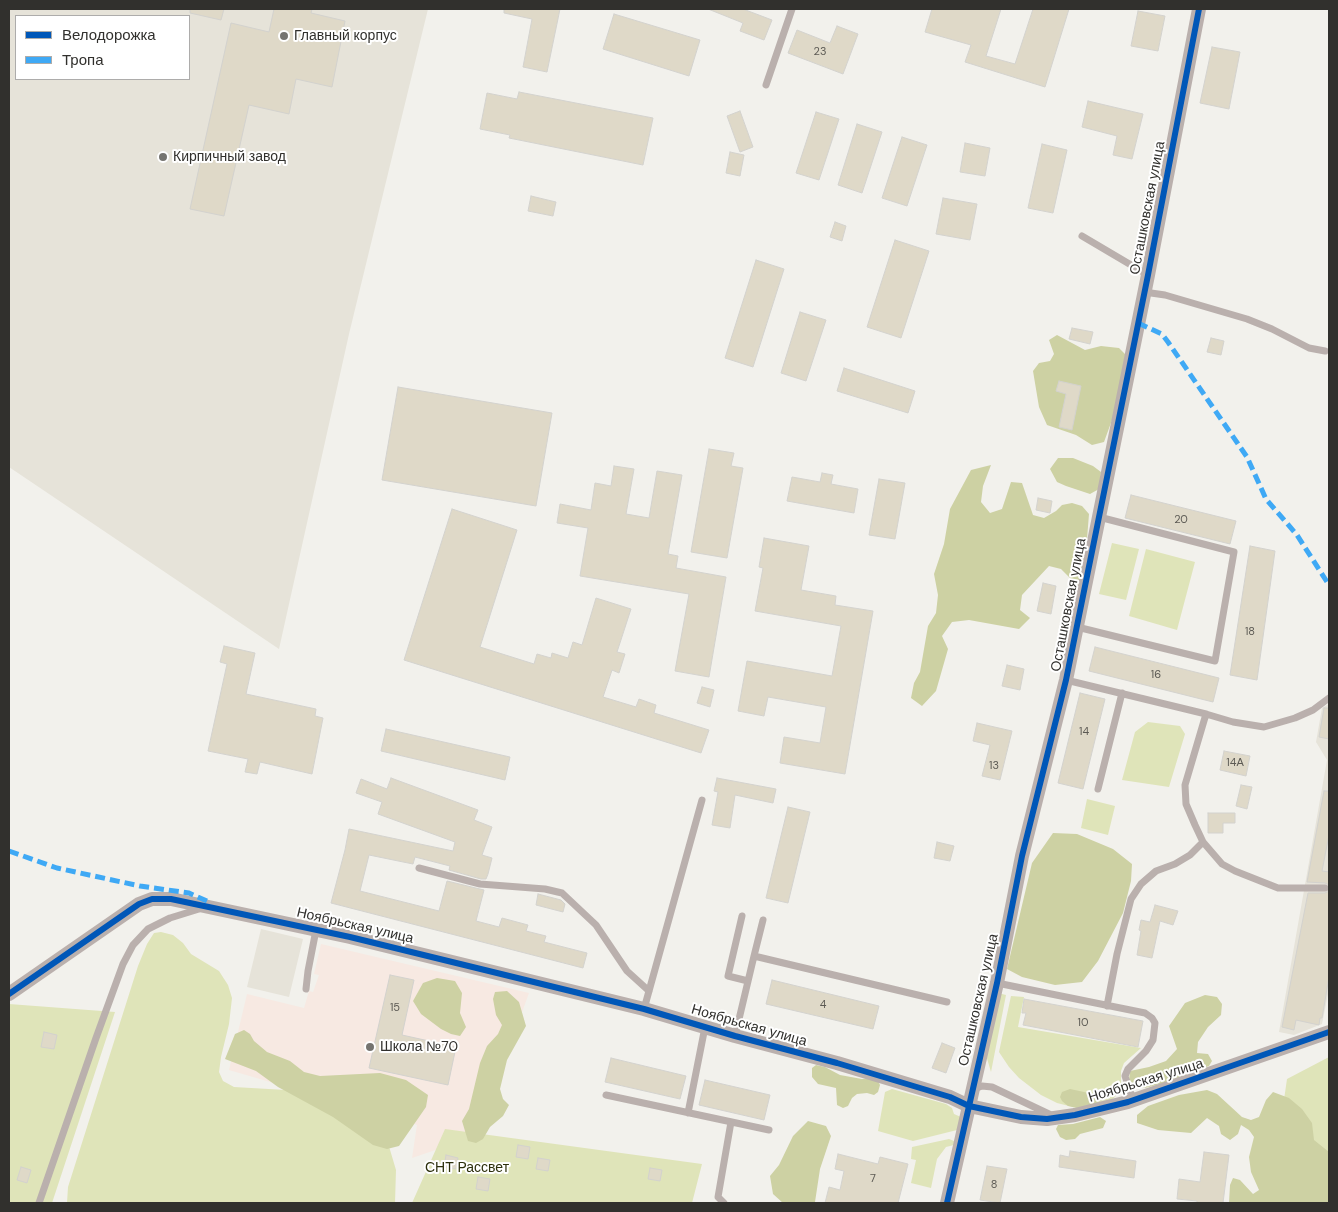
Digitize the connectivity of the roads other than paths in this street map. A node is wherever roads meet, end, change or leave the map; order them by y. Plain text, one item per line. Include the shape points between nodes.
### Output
1 (792, 9) edge
2 (1199, 9) edge
3 (766, 85) dead end
4 (1082, 236) dead end
5 (1148, 276) junction
6 (1144, 292) junction
7 (1325, 351) dead end
8 (1099, 517) junction
9 (1077, 627) junction
10 (1066, 680) junction
11 (1122, 693) junction
12 (1329, 698) edge
13 (1206, 714) junction
14 (1098, 789) dead end
15 (702, 800) dead end
16 (1203, 842) junction
17 (419, 868) dead end
18 (1325, 888) dead end
19 (208, 907) junction
20 (742, 916) dead end
21 (763, 920) dead end
22 (316, 930) junction
23 (754, 956) junction
24 (748, 981) junction
25 (996, 983) junction
26 (306, 989) dead end
27 (648, 991) junction
28 (9, 994) edge
29 (947, 1002) dead end
30 (1107, 1006) junction
31 (644, 1008) junction
32 (705, 1027) junction
33 (1329, 1032) edge
34 (735, 1036) junction
35 (971, 1090) junction
36 (606, 1095) dead end
37 (1136, 1099) junction
38 (969, 1106) junction
39 (688, 1113) junction
40 (1059, 1118) junction
41 (731, 1122) junction
42 (769, 1130) dead end
43 (39, 1203) edge
44 (724, 1203) edge
45 (947, 1203) edge

1 - 3 lane
2 - 5 street, Осташковская улица
4 - 5 lane
5 - 6 street, Осташковская улица
6 - 7 lane via 1246,319 1310,348
6 - 8 street, Осташковская улица
8 - 9 street, Осташковская улица
8 - 9 lane via 1234,552 1214,661
9 - 10 street, Осташковская улица
10 - 11 lane
10 - 25 street, Осташковская улица via 1022,856
11 - 13 lane
11 - 14 lane
12 - 13 lane via 1313,710 1264,727
13 - 16 lane via 1185,785 1186,804
15 - 27 lane
16 - 18 lane via 1222,864 1235,872 1278,888
16 - 30 lane via 1190,855 1156,871 1141,884 1131,899
17 - 27 lane via 480,884 545,888 562,893 596,924 627,971
19 - 22 street, Ноябрьская улица
19 - 28 street, Ноябрьская улица via 171,899 152,899 139,904
19 - 43 lane via 155,925 133,945 99,1029
20 - 24 lane via 728,976
21 - 23 lane
22 - 26 lane
22 - 31 street, Ноябрьская улица
23 - 24 lane
23 - 29 lane
24 - 34 lane
25 - 30 lane
25 - 35 street, Осташковская улица
27 - 31 lane
30 - 37 lane via 1145,1013 1155,1023 1153,1040 1128,1069 1126,1076 1131,1094
31 - 32 street, Ноябрьская улица
32 - 34 street, Ноябрьская улица
32 - 39 lane
33 - 37 street, Ноябрьская улица
34 - 38 street, Ноябрьская улица via 845,1065 950,1097
35 - 38 street, Осташковская улица
35 - 40 lane via 982,1086 992,1088
36 - 39 lane
37 - 40 street, Ноябрьская улица
38 - 40 street, Ноябрьская улица via 1002,1115
38 - 45 street, Осташковская улица
39 - 41 lane
41 - 42 lane
41 - 44 lane via 718,1197

